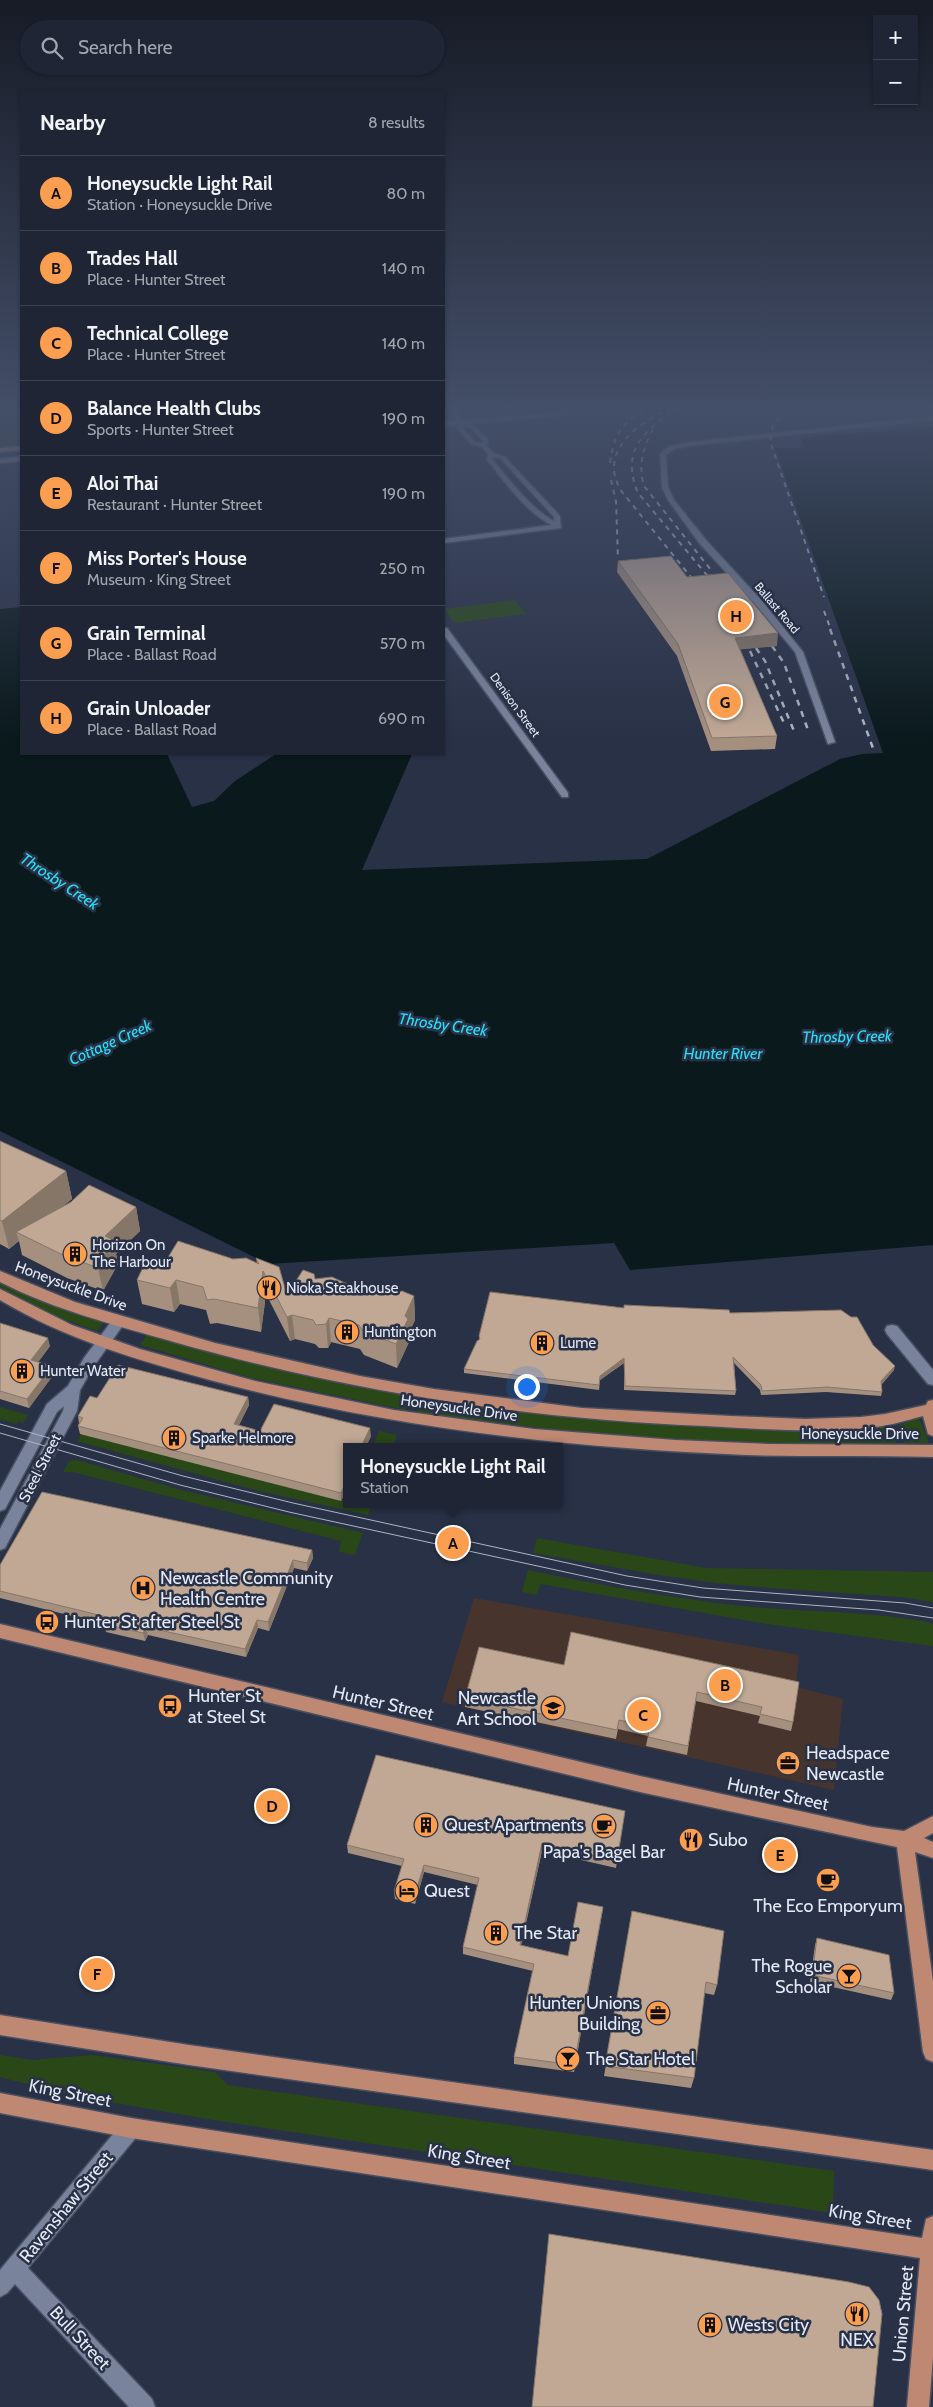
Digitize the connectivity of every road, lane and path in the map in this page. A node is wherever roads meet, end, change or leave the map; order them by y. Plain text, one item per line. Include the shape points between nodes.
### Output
1 (541, 516) edge
2 (557, 516) edge
3 (683, 516) edge
4 (558, 526) junction
5 (445, 541) edge
6 (445, 631) edge
7 (831, 742) dead end
8 (565, 795) dead end
9 (0, 1276) edge
10 (0, 1294) edge
11 (119, 1321) junction
12 (892, 1330) dead end
13 (102, 1343) junction
14 (933, 1380) edge
15 (73, 1390) junction
16 (932, 1407) edge
17 (933, 1430) edge
18 (933, 1451) edge
19 (0, 1505) edge
20 (0, 1544) edge
21 (0, 1631) edge
22 (933, 1824) edge
23 (905, 1840) junction
24 (933, 1850) edge
25 (0, 2025) edge
26 (933, 2052) edge
27 (0, 2102) edge
28 (131, 2128) junction
29 (933, 2160) edge
30 (933, 2226) edge
31 (932, 2250) edge
32 (15, 2269) junction
33 (0, 2286) edge
34 (144, 2407) edge
35 (918, 2407) edge

1 - 4 street
2 - 4 street
3 - 7 street, Ballast Road via 799,652
4 - 5 street
6 - 8 street, Denison Street
9 - 11 main road, Honeysuckle Drive via 56,1300
10 - 13 main road, Honeysuckle Drive via 40,1317
11 - 13 street, Steel Street
11 - 16 main road, Honeysuckle Drive via 329,1376 416,1392 559,1411 635,1418 790,1423 876,1421
12 - 14 street
13 - 15 street, Steel Street
13 - 18 main road, Honeysuckle Drive via 263,1388 372,1411 477,1428 669,1446
15 - 19 street, Steel Street via 52,1408
15 - 20 street, Steel Street via 70,1411
16 - 17 main road via 929,1417
21 - 23 main road, Hunter Street via 640,1784
22 - 23 main road
23 - 24 main road, Hunter Street
23 - 26 main road
25 - 29 main road via 189,2055
27 - 28 main road, King Street
28 - 31 main road, King Street
28 - 32 street, Ravenshaw Street
30 - 31 main road, Union Street
31 - 35 main road, Union Street
32 - 33 street, Ravenshaw Street
32 - 34 street, Bull Street

